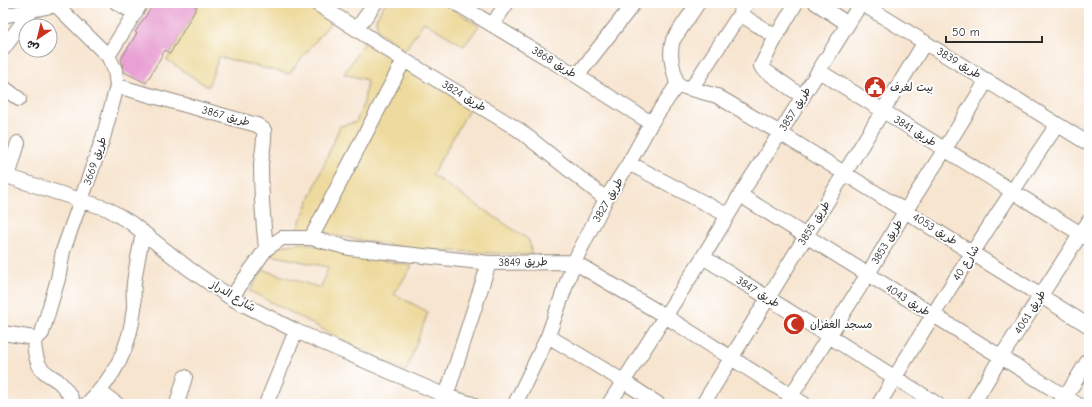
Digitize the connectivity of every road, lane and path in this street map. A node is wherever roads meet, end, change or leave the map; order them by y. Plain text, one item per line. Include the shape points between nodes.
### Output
1 (118, 3) edge
2 (316, 3) edge
3 (375, 3) edge
4 (456, 3) edge
5 (506, 3) edge
6 (634, 3) edge
7 (698, 3) edge
8 (796, 3) edge
9 (816, 3) edge
10 (861, 3) edge
11 (56, 4) edge
12 (138, 8) edge
13 (744, 8) edge
14 (32, 10) junction
15 (3, 16) edge
16 (848, 24) junction
17 (492, 25) junction
18 (357, 29) junction
19 (776, 37) junction
20 (925, 42) junction
21 (3, 49) edge
22 (108, 56) junction
23 (404, 60) junction
24 (819, 72) junction
25 (577, 76) junction
26 (987, 80) junction
27 (677, 85) junction
28 (117, 86) junction
29 (3, 87) edge
30 (691, 89) junction
31 (803, 97) junction
32 (19, 99) dead end
33 (883, 111) junction
34 (651, 123) junction
35 (1057, 124) junction
36 (780, 133) junction
37 (18, 143) dead end
38 (1089, 144) edge
39 (945, 149) junction
40 (629, 163) junction
41 (845, 173) junction
42 (6, 176) edge
43 (1012, 191) junction
44 (740, 195) junction
45 (606, 199) junction
46 (81, 200) junction
47 (906, 210) junction
48 (727, 215) junction
49 (1089, 221) edge
50 (143, 232) junction
51 (806, 236) junction
52 (1085, 236) edge
53 (311, 238) junction
54 (266, 249) junction
55 (973, 252) junction
56 (703, 257) junction
57 (574, 262) junction
58 (489, 263) junction
59 (868, 274) junction
60 (1040, 296) junction
61 (231, 298) junction
62 (768, 299) junction
63 (933, 315) junction
64 (665, 316) junction
65 (1089, 326) edge
66 (296, 331) junction
67 (3, 333) edge
68 (548, 336) junction
69 (828, 336) junction
70 (37, 337) junction
71 (731, 358) junction
72 (1001, 358) junction
73 (1089, 359) edge
74 (185, 377) dead end
75 (895, 377) junction
76 (623, 381) junction
77 (100, 392) junction
78 (446, 396) junction
79 (788, 400) edge
80 (1067, 402) edge
81 (519, 403) edge
82 (74, 404) edge
83 (87, 404) edge
84 (117, 404) edge
85 (177, 404) edge
86 (266, 404) edge
87 (472, 404) edge
88 (609, 404) edge
89 (658, 404) edge
90 (703, 404) edge
91 (804, 404) edge
92 (879, 404) edge
93 (937, 404) edge
94 (973, 404) edge

1 - 12 street
2 - 18 street, طريق 3824
3 - 18 street
4 - 17 street, طريق 3868
5 - 17 street
6 - 25 street
7 - 27 street via 671,47 670,54
8 - 19 street
9 - 16 street
10 - 16 street, طريق 3857
10 - 20 street, طريق 3839
11 - 14 street
11 - 22 street, طريق 3669
12 - 22 street
13 - 19 street
13 - 30 street
14 - 15 street
14 - 21 street
16 - 24 street, طريق 3857
17 - 25 street, طريق 3868
18 - 23 street, طريق 3824
19 - 31 street via 760,66
20 - 26 street, طريق 3839
20 - 33 street, طريق 3855
22 - 28 street, طريق 3669 via 115,70
23 - 45 street, طريق 3824 via 519,130
23 - 53 street
24 - 31 street, طريق 3857
24 - 33 street, طريق 3841
25 - 34 street, طريق 3868
26 - 35 street, طريق 3839
26 - 39 street, طريق 3853
27 - 30 street, طريق 4053
27 - 34 street, طريق 3827
28 - 46 street, طريق 3669 via 103,138
28 - 54 street, طريق 3867 via 257,125 264,130 261,162
29 - 32 street
30 - 36 street, طريق 4053 via 717,96
31 - 36 street, طريق 3857
33 - 39 street, طريق 3841
33 - 41 street, طريق 3855
34 - 40 street, طريق 3827
35 - 38 street, طريق 3839
35 - 43 street, شارع 40
36 - 41 street, طريق 4053
36 - 44 street, طريق 3857
37 - 42 street
39 - 43 street, طريق 3841
39 - 47 street, طريق 3853
40 - 45 street, طريق 3827
40 - 48 street
41 - 47 street, طريق 4053
41 - 51 street, طريق 3855
42 - 46 street, شارع الدراز
43 - 52 street, طريق 3841
43 - 55 street, شارع 40
44 - 48 street, طريق 3857
44 - 51 street, طريق 4043
45 - 57 street, طريق 3827
46 - 50 street, شارع الدراز via 108,209
46 - 70 street, طريق 3669 via 63,251 58,279 42,333
47 - 55 street, طريق 4053
47 - 59 street, طريق 3853
48 - 56 street, طريق 3857
49 - 52 street, طريق 4061
50 - 61 street, شارع الدراز
50 - 77 street via 134,284 131,328 126,347
51 - 59 street, طريق 4043
51 - 62 street, طريق 3855
52 - 60 street, طريق 4061
53 - 54 street, طريق 3849 via 282,238
53 - 58 street, طريق 3849 via 349,248
54 - 61 street, طريق 3849
55 - 60 street, طريق 4053
55 - 63 street, شارع 40
56 - 62 street, طريق 3847
56 - 64 street, طريق 3857
57 - 58 street, طريق 3849
57 - 64 street
57 - 68 street, طريق 3827
58 - 78 street
59 - 63 street, طريق 4043
59 - 69 street, طريق 3853
60 - 65 street, طريق 4053
60 - 72 street, طريق 4061
61 - 66 street, شارع الدراز
62 - 69 street, طريق 3847
62 - 71 street, طريق 3855
63 - 72 street, طريق 4043
63 - 75 street, شارع 40
64 - 71 street
64 - 76 street, طريق 3857
66 - 78 street, شارع الدراز
66 - 86 street
67 - 70 street
68 - 76 street
68 - 81 street, طريق 3827
69 - 75 street, طريق 3847
69 - 79 street, طريق 3853
70 - 82 street via 34,351 39,365 65,388
71 - 79 street
71 - 90 street, طريق 3855
72 - 80 street, طريق 4043
72 - 94 street, طريق 4061
73 - 80 street
74 - 85 street
75 - 92 street, شارع 40
75 - 93 street, طريق 3847
76 - 88 street, طريق 3857
76 - 89 street
77 - 83 street
77 - 84 street
78 - 87 street, شارع الدراز
79 - 91 street

